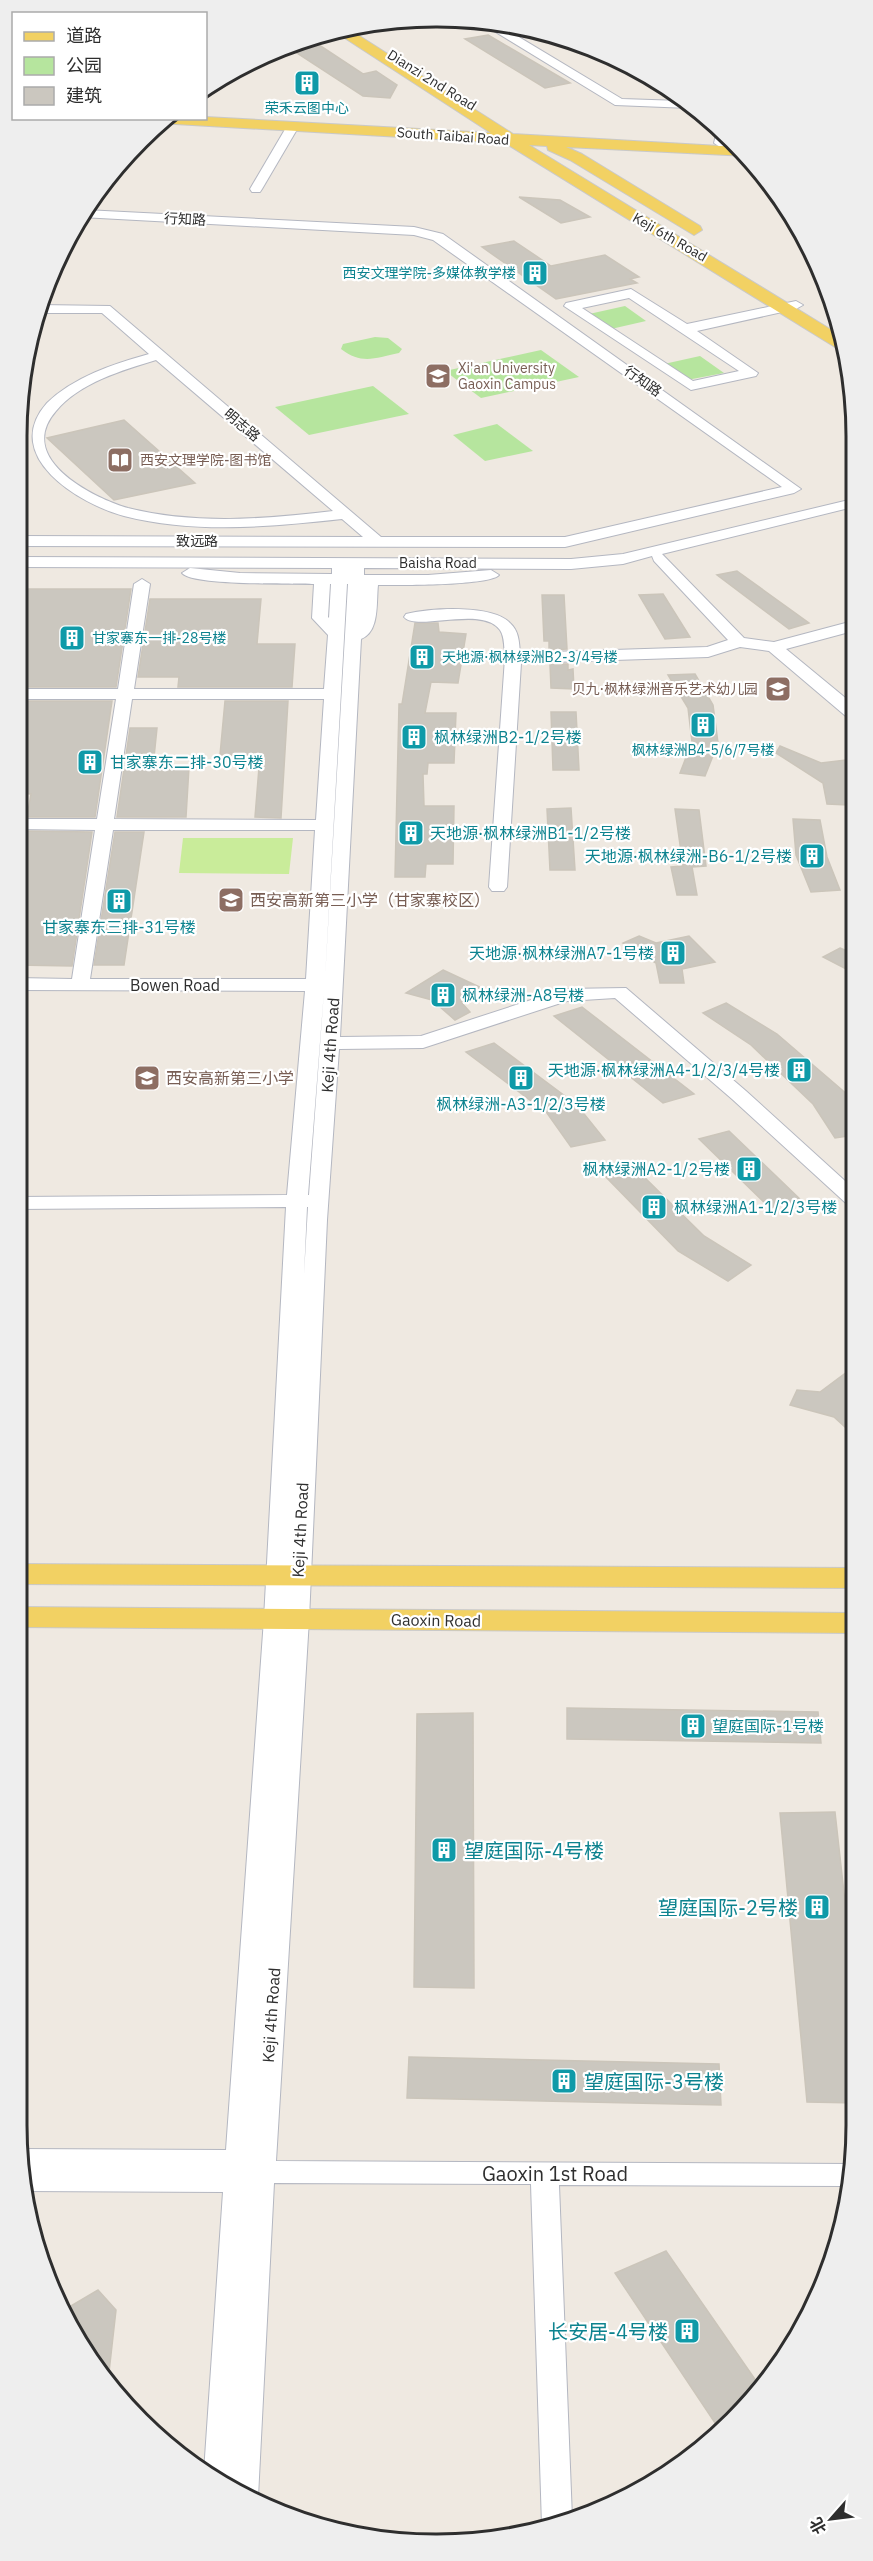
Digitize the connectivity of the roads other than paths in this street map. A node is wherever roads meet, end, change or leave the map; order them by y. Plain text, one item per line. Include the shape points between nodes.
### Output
1 (504, 33) edge
2 (359, 35) edge
3 (350, 37) edge
4 (676, 105) edge
5 (207, 114) edge
6 (181, 120) edge
7 (293, 126) junction
8 (505, 135) junction
9 (718, 140) edge
10 (538, 142) junction
11 (617, 146) junction
12 (730, 151) edge
13 (570, 159) junction
14 (256, 189) dead end
15 (93, 215) edge
16 (705, 236) dead end
17 (792, 303) junction
18 (48, 309) edge
19 (830, 326) edge
20 (686, 329) junction
21 (833, 337) edge
22 (836, 347) edge
23 (159, 355) junction
24 (846, 505) edge
25 (345, 514) junction
26 (846, 514) edge
27 (27, 541) edge
28 (378, 542) junction
29 (659, 558) junction
30 (27, 562) edge
31 (27, 570) edge
32 (347, 573) junction
33 (142, 584) dead end
34 (412, 617) dead end
35 (846, 628) edge
36 (344, 638) junction
37 (739, 642) junction
38 (774, 647) junction
39 (513, 658) junction
40 (27, 694) edge
41 (127, 694) junction
42 (332, 694) junction
43 (846, 707) edge
44 (27, 824) edge
45 (104, 824) junction
46 (325, 825) junction
47 (498, 886) dead end
48 (27, 984) edge
49 (80, 985) junction
50 (324, 985) junction
51 (330, 1043) junction
52 (846, 1193) edge
53 (318, 1200) junction
54 (297, 1201) junction
55 (27, 1203) edge
56 (27, 1574) edge
57 (288, 1576) junction
58 (846, 1578) edge
59 (27, 1617) edge
60 (286, 1619) junction
61 (846, 1623) edge
62 (29, 2160) edge
63 (246, 2172) junction
64 (545, 2173) junction
65 (842, 2175) edge
66 (31, 2180) edge
67 (220, 2472) edge
68 (243, 2485) edge
69 (557, 2515) edge

1 - 4 street via 619,102
2 - 8 main road, Dianzi 2nd Road
3 - 8 main road, Dianzi 2nd Road
5 - 8 main road, South Taibai Road
6 - 7 main road, South Taibai Road
7 - 8 main road, South Taibai Road
7 - 14 street
8 - 9 main road, South Taibai Road
8 - 10 main road, Keji 6th Road
8 - 17 main road
10 - 11 main road
10 - 13 main road, Keji 6th Road
11 - 12 main road
11 - 13 main road
13 - 16 main road
13 - 17 main road, Keji 6th Road
15 - 28 street, 行知路 via 414,231 438,237 794,489 566,542
17 - 19 main road, Keji 6th Road
17 - 20 street
17 - 21 main road, Keji 6th Road
17 - 22 main road
18 - 23 street, 明志路 via 105,309
20 - 20 street via 631,293 571,306 691,386 751,374
23 - 25 street, 明志路
23 - 25 street via 101,372 74,386 39,413 31,438 35,452 55,476 91,499 176,522 253,524
24 - 32 street, Baisha Road via 623,559
25 - 28 street, 明志路
26 - 29 street
27 - 28 street, 致远路
29 - 32 street via 620,566 459,579
29 - 37 street
30 - 32 street, Baisha Road
31 - 32 street via 175,571 218,578
32 - 36 street, Keji 4th Road
32 - 36 street via 320,618
33 - 41 street
34 - 39 street via 475,614 498,618 508,628
35 - 38 street
36 - 42 street, Keji 4th Road
36 - 50 street, Keji 4th Road
37 - 38 street
37 - 39 street via 708,652
38 - 43 street
39 - 47 street
40 - 41 street
41 - 42 street
41 - 45 street
42 - 46 street, Keji 4th Road
44 - 45 street
45 - 46 street
45 - 49 street
46 - 50 street, Keji 4th Road
48 - 49 street, Bowen Road
49 - 50 street, Bowen Road
50 - 51 street, Keji 4th Road
50 - 54 street, Keji 4th Road
51 - 52 street via 423,1042 564,995 619,992
51 - 53 street, Keji 4th Road
53 - 54 street
53 - 57 street, Keji 4th Road
54 - 55 street
54 - 57 street, Keji 4th Road
56 - 57 main road
57 - 58 main road
57 - 60 street, Keji 4th Road
59 - 60 main road, Gaoxin Road
60 - 61 main road, Gaoxin Road
60 - 63 street, Keji 4th Road
62 - 63 street, Gaoxin 1st Road
63 - 64 street, Gaoxin 1st Road
63 - 66 street, Gaoxin 1st Road
63 - 67 street, Keji 4th Road
63 - 68 street, Keji 4th Road
64 - 65 street, Gaoxin 1st Road
64 - 69 street

